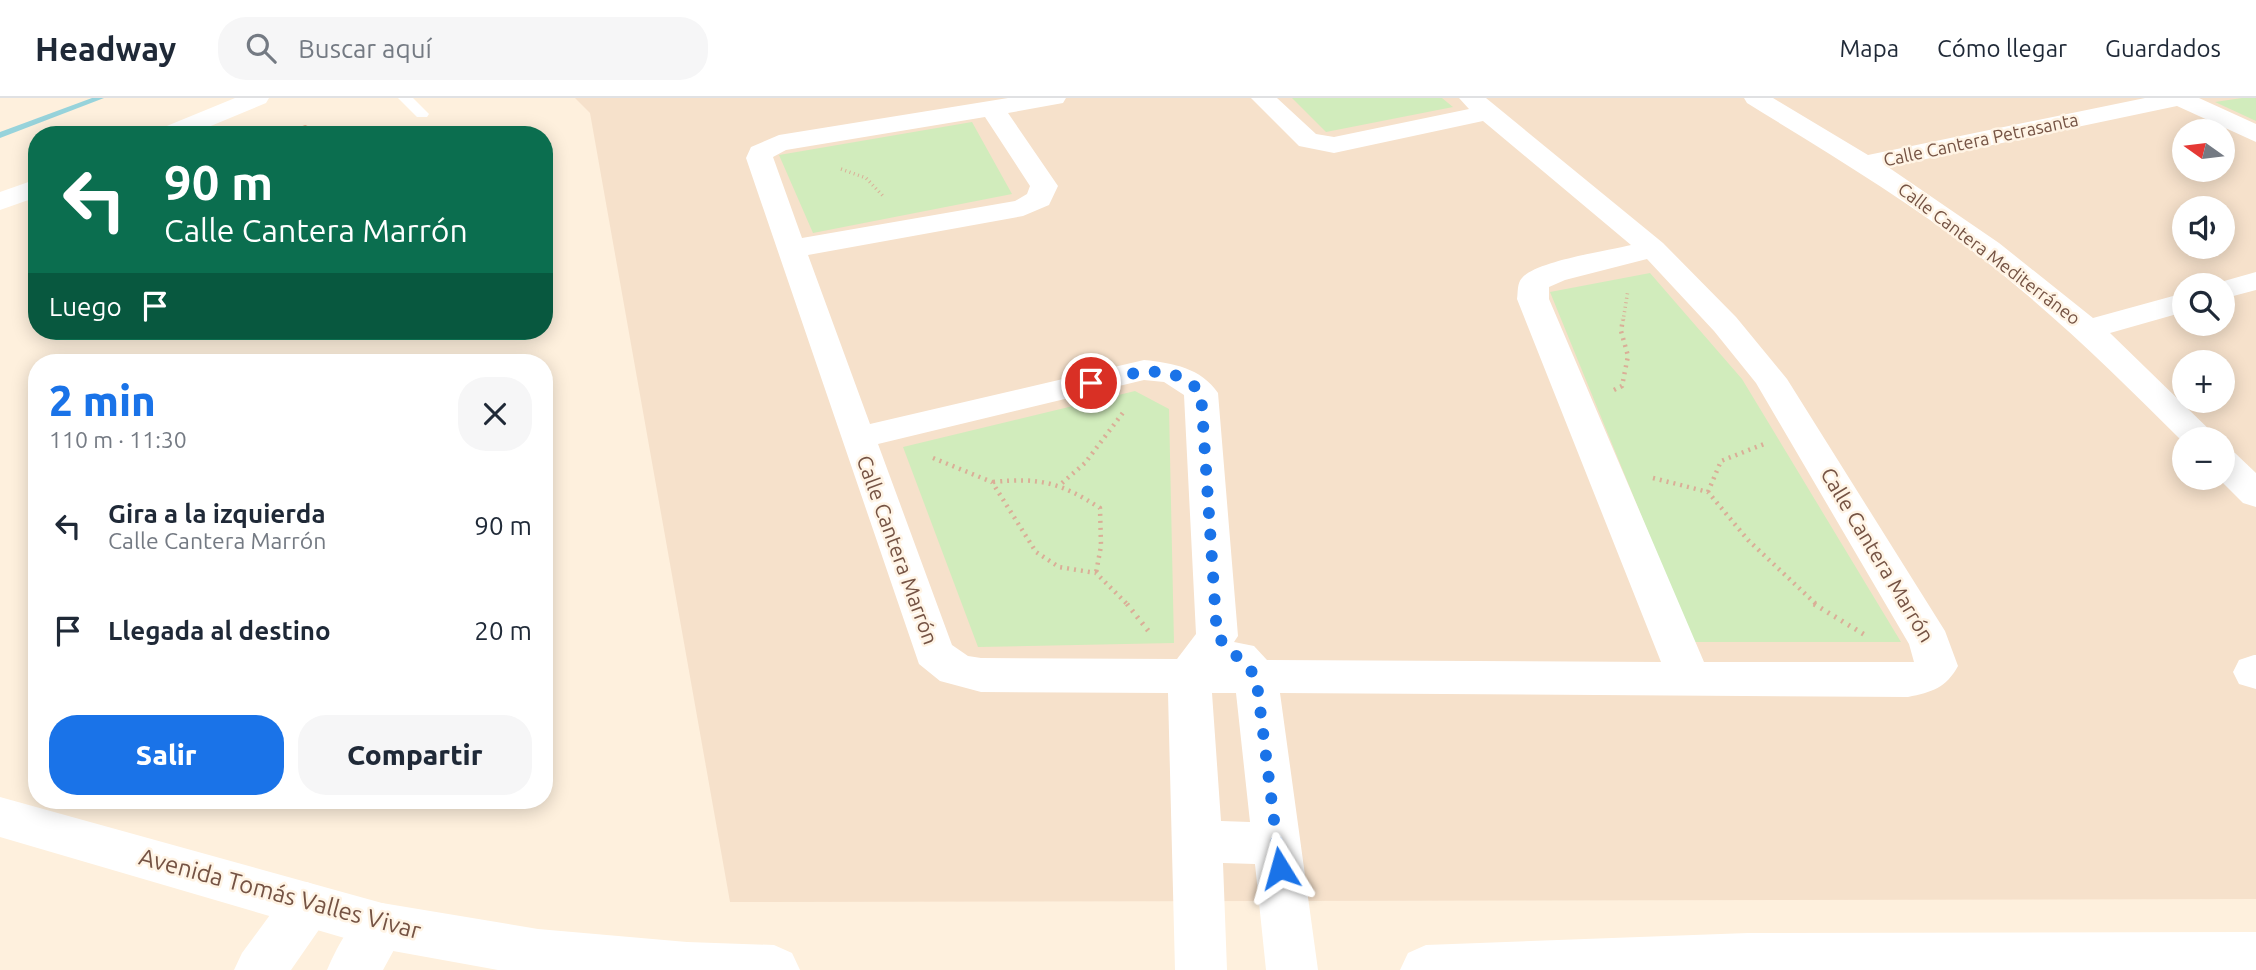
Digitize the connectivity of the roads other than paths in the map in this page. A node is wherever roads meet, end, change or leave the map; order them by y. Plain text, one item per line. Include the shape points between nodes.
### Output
1 (257, 98) edge
2 (405, 98) edge
3 (1054, 98) edge
4 (1263, 98) edge
5 (1756, 98) edge
6 (2180, 98) edge
7 (1480, 105) edge
8 (992, 108) junction
9 (422, 114) dead end
10 (188, 126) edge
11 (2256, 134) edge
12 (1865, 164) junction
13 (28, 191) edge
14 (0, 202) edge
15 (790, 249) junction
16 (1653, 249) junction
17 (2256, 281) edge
18 (2235, 287) edge
19 (2172, 305) edge
20 (2088, 329) junction
21 (2189, 427) edge
22 (857, 438) junction
23 (2235, 474) edge
24 (2256, 494) edge
25 (1217, 636) junction
26 (1189, 676) junction
27 (1256, 676) junction
28 (1689, 678) junction
29 (0, 817) edge
30 (1198, 842) junction
31 (1277, 843) junction
32 (307, 905) junction
33 (382, 926) junction
34 (2256, 956) edge
35 (1844, 963) edge
36 (1751, 964) edge
37 (260, 970) edge
38 (353, 970) edge
39 (774, 970) edge
40 (1201, 970) edge
41 (1292, 970) edge
42 (1426, 970) edge

1 - 10 street
2 - 9 lane
3 - 8 street, Calle Cantera Marrón
4 - 7 street, Calle Cantera Marrón via 1308,140 1334,145
5 - 12 street, Calle Cantera Mediterráneo
6 - 11 street, Calle Cantera Petrasanta
6 - 12 street, Calle Cantera Petrasanta
7 - 16 street, Calle Cantera Marrón
8 - 15 street, Calle Cantera Marrón via 760,153 758,163
8 - 15 street via 1044,186 1039,199 1023,208
12 - 20 street, Calle Cantera Mediterráneo via 1989,249
13 - 14 street
15 - 22 street, Calle Cantera Marrón
16 - 28 street via 1554,273 1534,282 1533,299
16 - 28 street, Calle Cantera Marrón via 1770,379 1930,642 1937,666 1927,676 1908,680
17 - 18 street
19 - 20 street
20 - 21 street, Calle Cantera Mediterráneo
22 - 25 street, Calle Cantera Marrón via 1143,370 1192,382 1201,393
22 - 26 street, Calle Cantera Marrón via 933,653 943,665 981,676
23 - 24 street
25 - 26 street
25 - 27 street
26 - 27 street, Calle Cantera Marrón
26 - 30 street
27 - 28 street, Calle Cantera Marrón
27 - 31 street
29 - 32 street, Avenida Tomás Valles Vivar
30 - 31 street
30 - 40 street
31 - 41 street
32 - 33 street, Avenida Tomás Valles Vivar
32 - 37 street
33 - 38 street
33 - 39 street, Avenida Tomás Valles Vivar via 538,953
34 - 35 street
35 - 36 street
36 - 42 street

